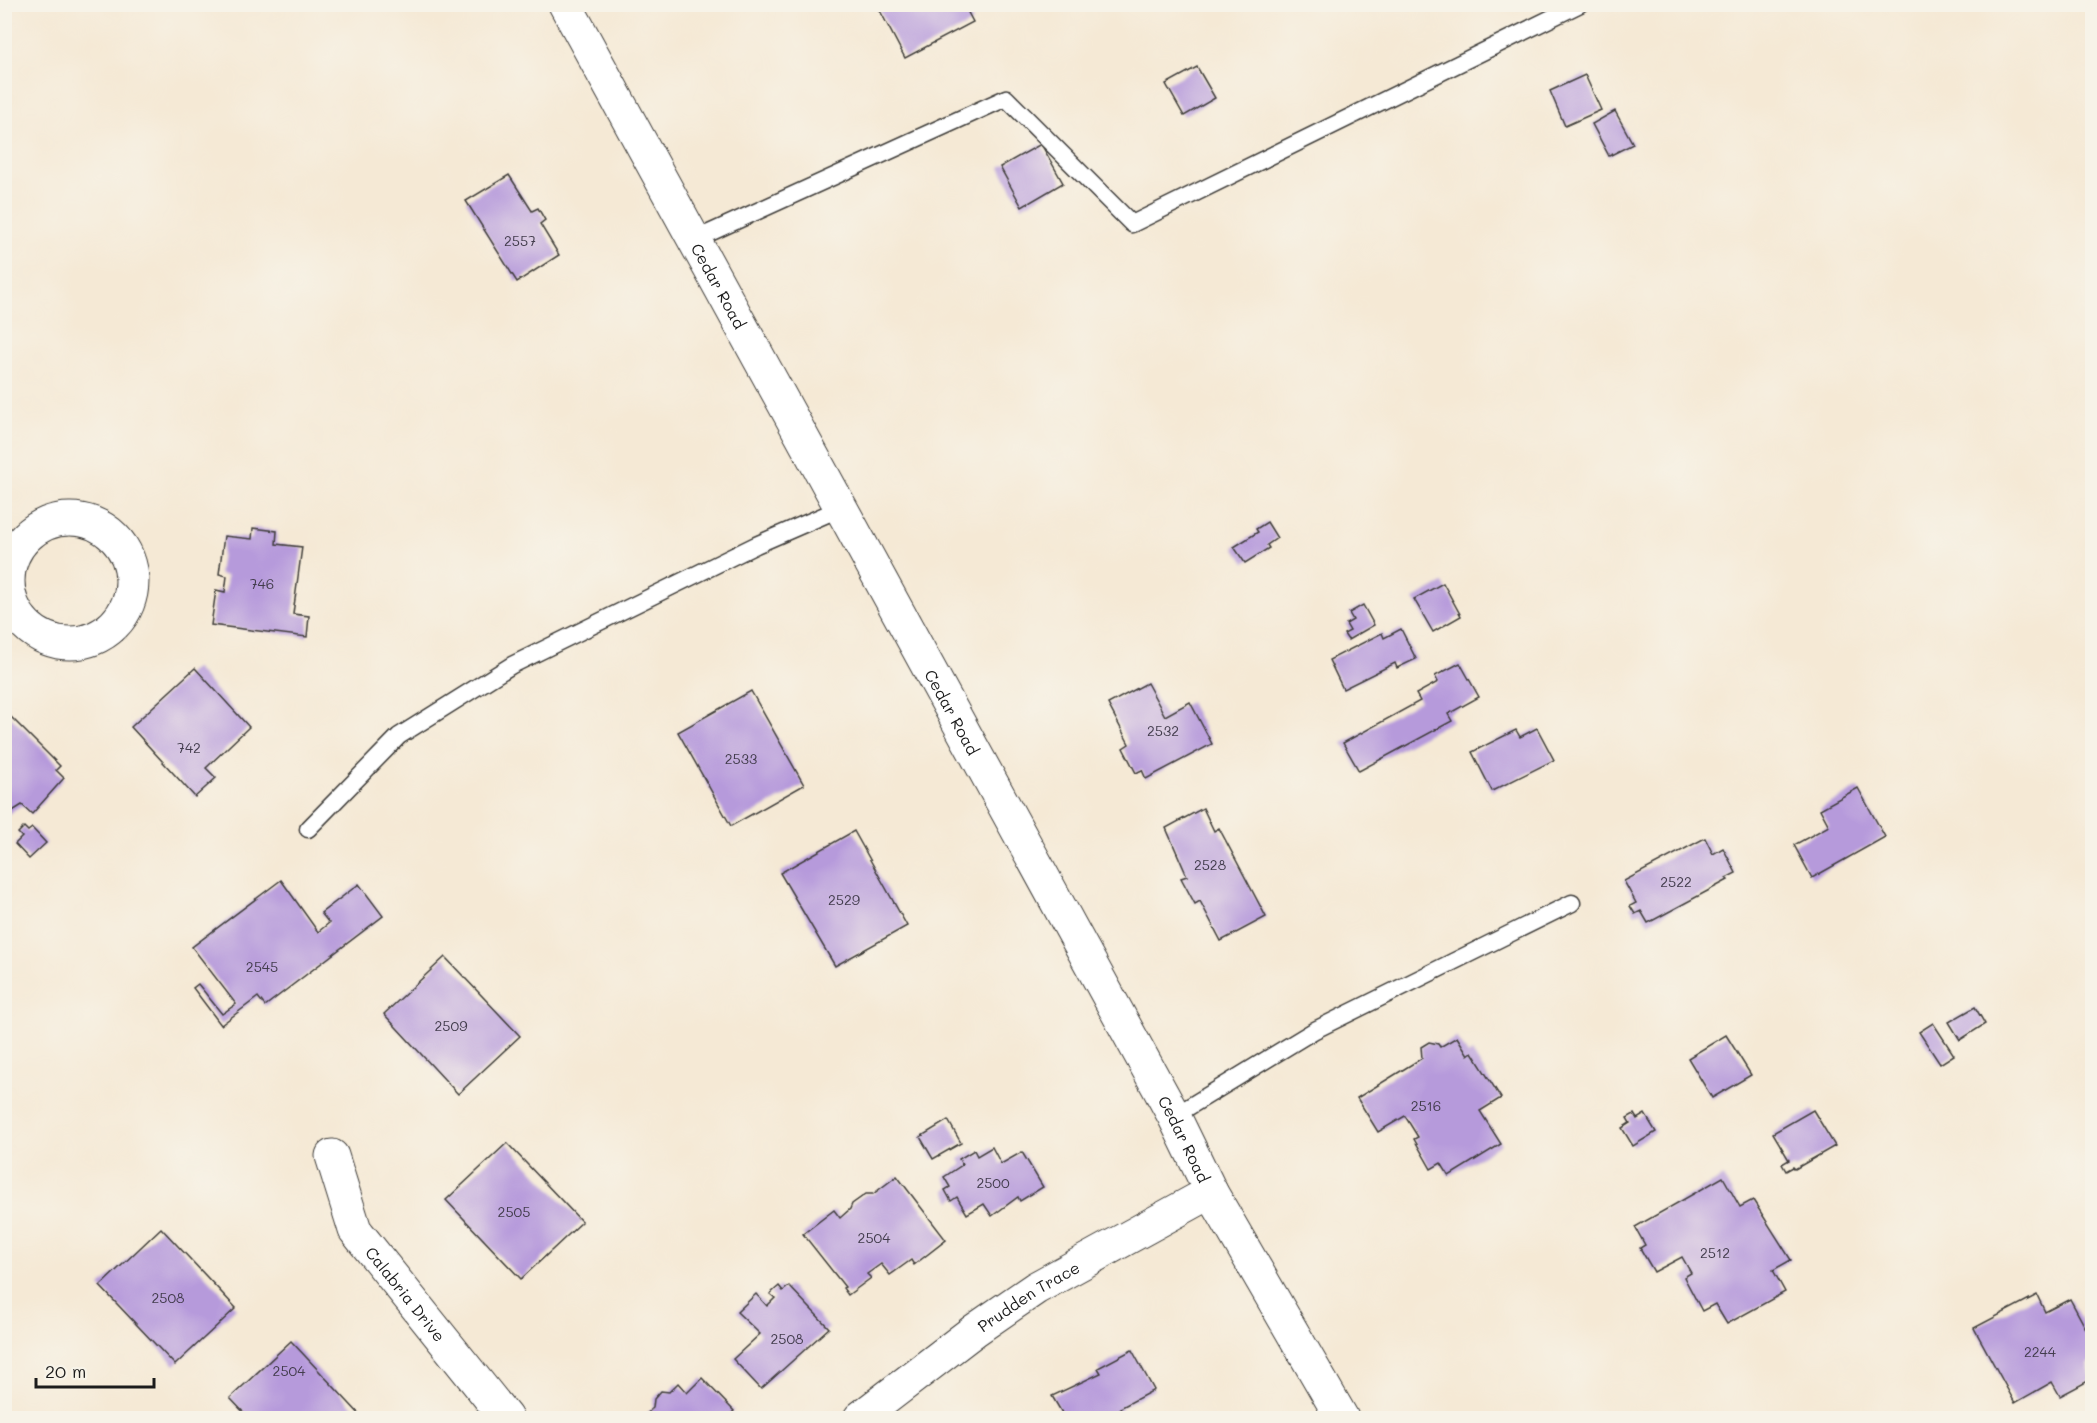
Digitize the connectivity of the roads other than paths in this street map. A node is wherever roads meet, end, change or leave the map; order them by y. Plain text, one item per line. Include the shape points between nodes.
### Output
1 (565, 4) edge
2 (1581, 4) edge
3 (694, 240) junction
4 (841, 508) junction
5 (308, 829) dead end
6 (1572, 903) dead end
7 (1174, 1116) junction
8 (332, 1156) dead end
9 (1211, 1192) junction
10 (506, 1419) edge
11 (860, 1419) edge
12 (1342, 1419) edge

1 - 3 street, Cedar Road
2 - 3 lane via 1132,224 1006,98
3 - 4 street, Cedar Road
4 - 5 lane via 756,545 512,665 399,736
4 - 7 street, Cedar Road
6 - 7 lane via 1315,1030
7 - 9 street, Cedar Road
8 - 10 street, Calabria Drive via 355,1230
9 - 11 street, Prudden Trace via 1036,1288
9 - 12 street, Cedar Road

